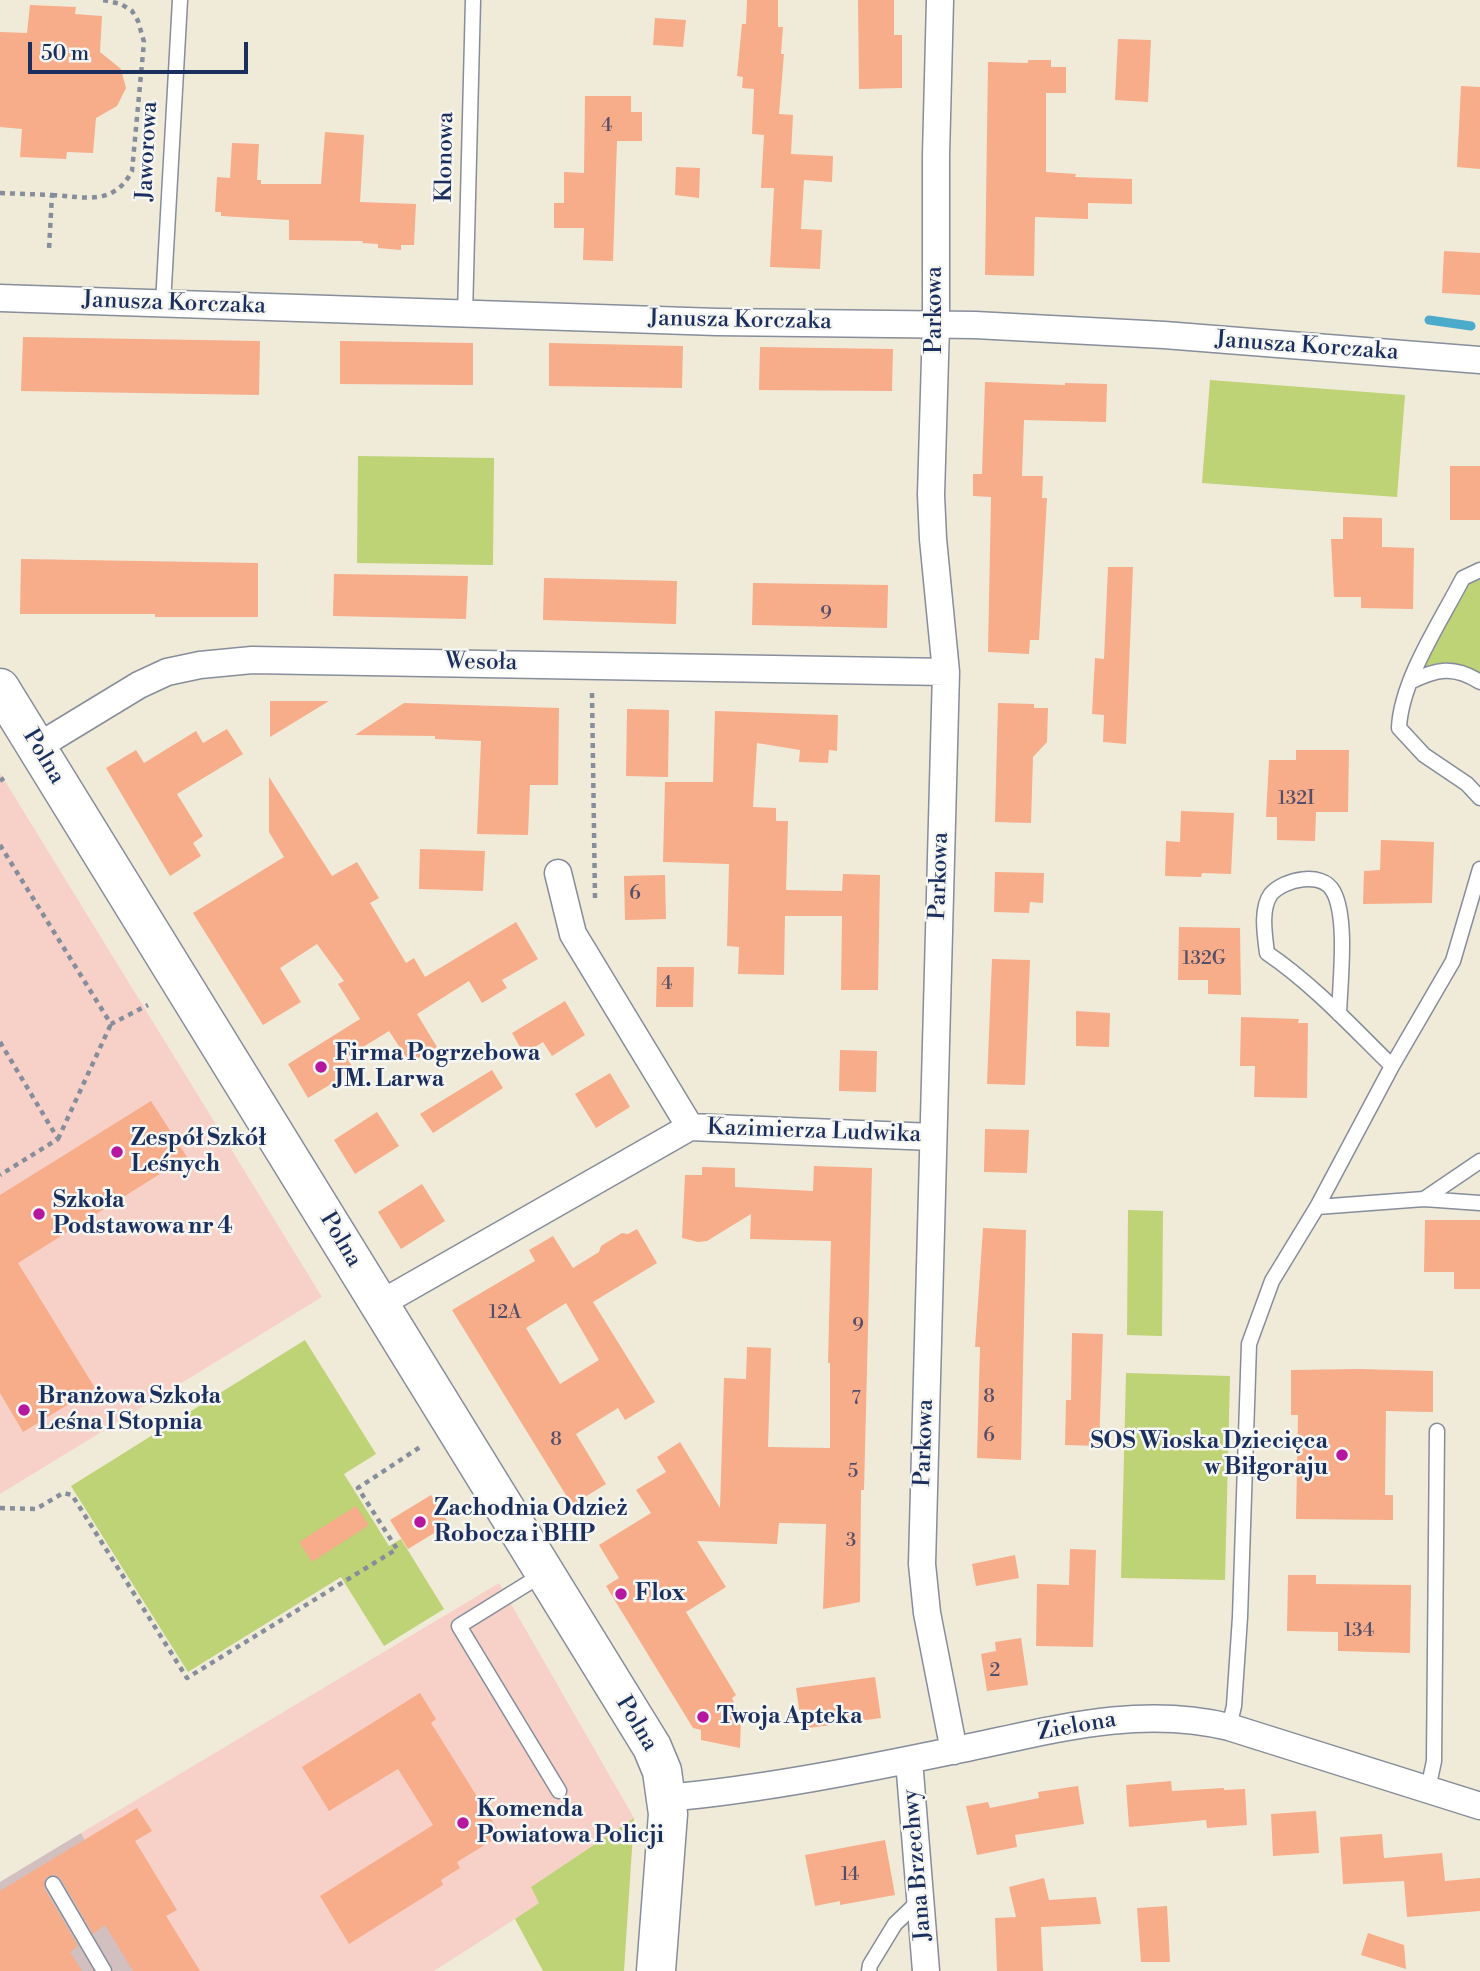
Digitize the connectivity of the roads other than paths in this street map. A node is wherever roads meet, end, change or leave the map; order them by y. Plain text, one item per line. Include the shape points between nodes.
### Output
1 (180, 0) edge
2 (473, 0) edge
3 (940, 0) edge
4 (0, 298) edge
5 (163, 304) junction
6 (465, 315) junction
7 (936, 324) junction
8 (1480, 360) edge
9 (1480, 570) edge
10 (946, 672) junction
11 (1409, 682) junction
12 (1480, 682) edge
13 (0, 688) edge
14 (37, 747) junction
15 (1480, 798) edge
16 (1480, 869) edge
17 (558, 873) dead end
18 (1339, 1014) junction
19 (1392, 1066) junction
20 (690, 1127) junction
21 (933, 1137) junction
22 (1480, 1161) edge
23 (1424, 1199) junction
24 (1480, 1203) edge
25 (1317, 1207) junction
26 (378, 1305) junction
27 (1437, 1431) dead end
28 (545, 1574) junction
29 (1228, 1727) junction
30 (954, 1751) junction
31 (909, 1760) junction
32 (1428, 1789) junction
33 (559, 1791) dead end
34 (667, 1798) junction
35 (1480, 1806) edge
36 (53, 1884) dead end
37 (921, 1899) junction
38 (104, 1971) edge
39 (656, 1971) edge
40 (869, 1971) edge
41 (926, 1971) edge

1 - 5 lane, Jaworowa
2 - 6 lane, Klonowa
3 - 7 street, Parkowa
4 - 5 street, Janusza Korczaka
5 - 6 street, Janusza Korczaka
6 - 7 street, Janusza Korczaka
7 - 8 street, Janusza Korczaka via 1164,335
7 - 10 street, Parkowa via 931,516
9 - 11 lane via 1463,578
10 - 14 street, Wesoła via 297,659 200,665 167,672 139,685
10 - 21 street, Parkowa
11 - 12 lane via 1446,670 1466,673
11 - 15 lane via 1399,728 1424,755
13 - 14 street, Polna
14 - 26 street, Polna
16 - 19 lane via 1453,961
17 - 20 street, Kazimierza Ludwika via 573,934
18 - 18 lane via 1297,973 1267,953 1266,908 1271,895 1284,885 1307,878 1333,890 1341,916
18 - 19 lane
19 - 25 lane
20 - 21 street, Kazimierza Ludwika
20 - 26 street
21 - 30 street, Parkowa via 922,1564
22 - 23 lane
23 - 24 lane
23 - 25 lane
25 - 29 lane via 1272,1281 1249,1344 1240,1617 1234,1706
26 - 28 street, Polna
27 - 32 lane via 1434,1761
28 - 33 lane via 458,1626
28 - 34 street, Polna via 652,1747
29 - 30 street, Zielona via 1176,1718 1115,1719
29 - 32 street, Zielona
30 - 31 street, Zielona
31 - 34 street, Zielona via 763,1787
31 - 37 street, Jana Brzechwy
32 - 35 street, Zielona
34 - 39 street, Polna
36 - 38 lane
37 - 40 lane via 895,1924
37 - 41 street, Jana Brzechwy

